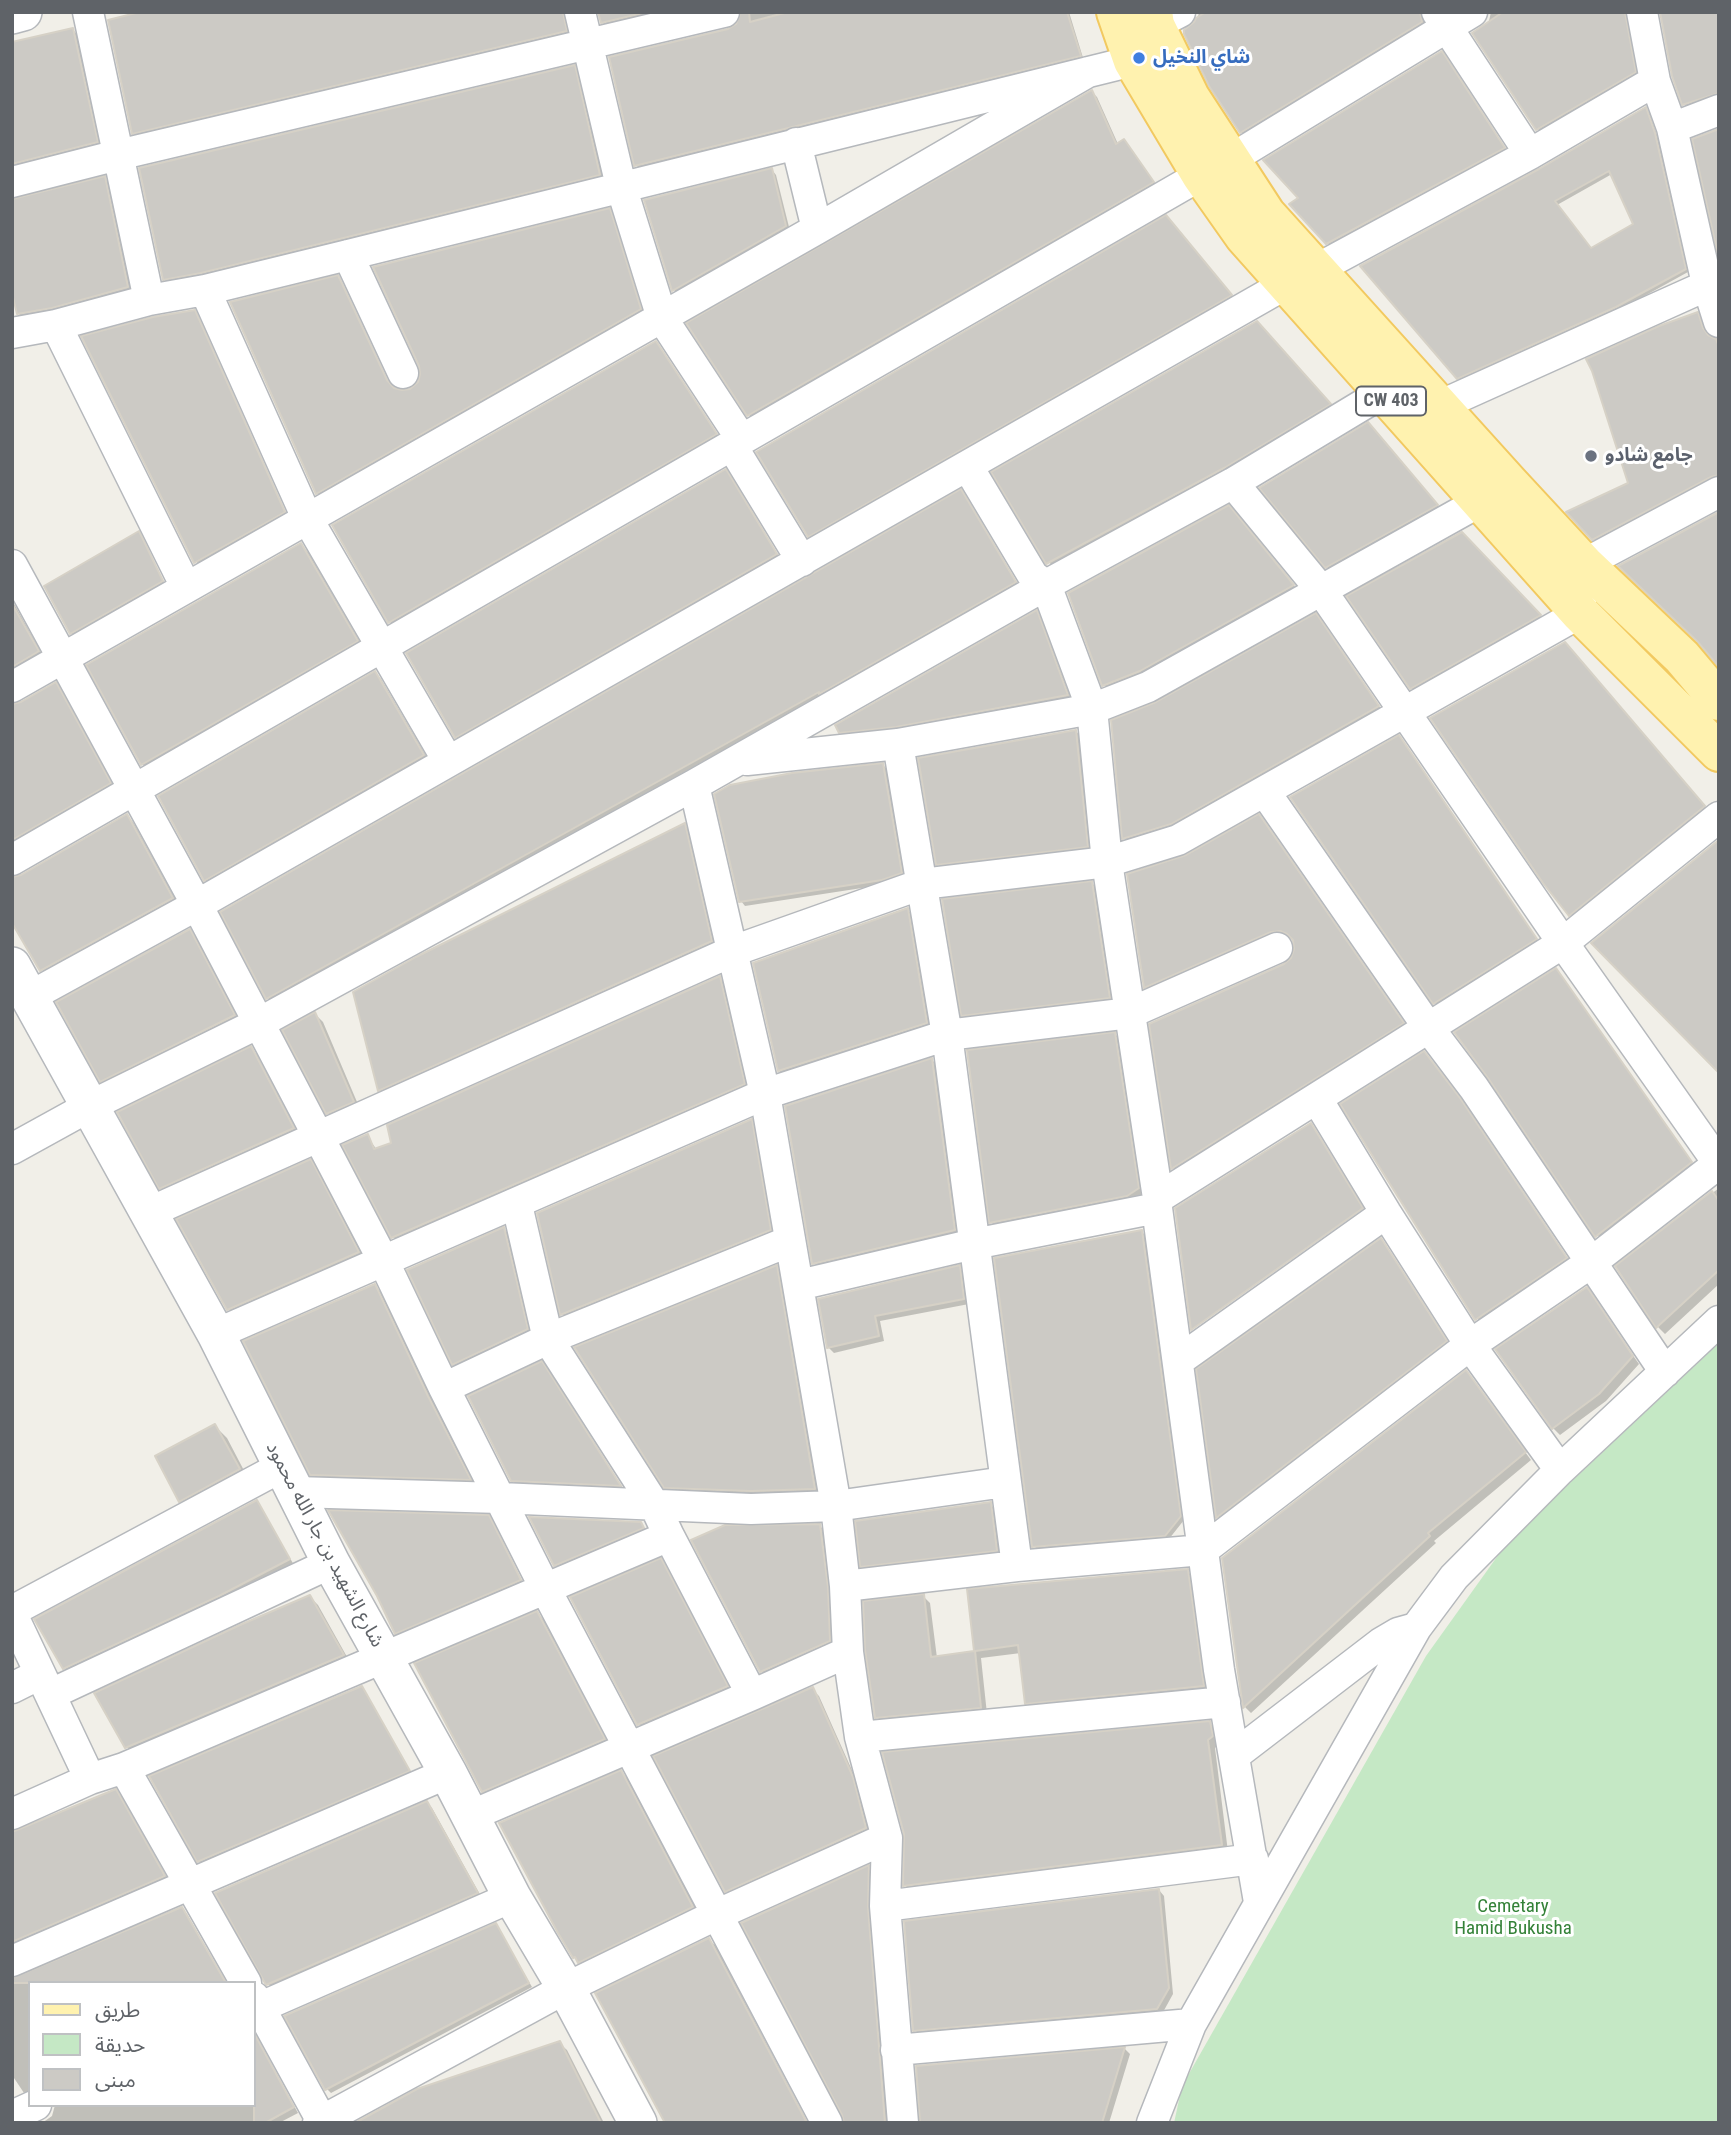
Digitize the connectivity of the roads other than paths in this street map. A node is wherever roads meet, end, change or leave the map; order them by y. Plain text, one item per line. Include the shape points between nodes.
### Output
1 (23, 12) edge
2 (88, 12) edge
3 (580, 12) edge
4 (724, 12) edge
5 (1116, 12) edge
6 (1472, 12) edge
7 (1642, 12) edge
8 (12, 15) edge
9 (1163, 17) edge
10 (1442, 20) edge
11 (586, 45) junction
12 (1133, 61) junction
13 (1087, 72) junction
14 (1655, 81) junction
15 (1719, 110) edge
16 (1672, 128) junction
17 (796, 143) junction
18 (1530, 154) junction
19 (118, 155) junction
20 (1216, 167) junction
21 (12, 182) edge
22 (621, 186) junction
23 (817, 229) junction
24 (348, 255) junction
25 (1301, 276) junction
26 (1713, 282) edge
27 (205, 289) junction
28 (149, 300) junction
29 (662, 318) junction
30 (1719, 321) edge
31 (56, 325) junction
32 (12, 333) edge
33 (404, 373) dead end
34 (1384, 392) junction
35 (1439, 406) junction
36 (737, 443) junction
37 (968, 467) junction
38 (1233, 483) junction
39 (1719, 492) edge
40 (1481, 501) junction
41 (307, 518) junction
42 (802, 561) junction
43 (1584, 564) junction
44 (12, 565) edge
45 (1046, 585) junction
46 (186, 587) junction
47 (1321, 590) junction
48 (1580, 613) junction
49 (383, 647) junction
50 (62, 660) junction
51 (12, 687) edge
52 (1719, 701) edge
53 (1092, 709) junction
54 (1406, 712) junction
55 (898, 744) junction
56 (1719, 752) edge
57 (448, 761) junction
58 (733, 762) junction
59 (694, 785) junction
60 (135, 790) junction
61 (1265, 792) junction
62 (1719, 817) edge
63 (12, 860) edge
64 (1107, 862) junction
65 (922, 884) junction
66 (197, 905) junction
67 (1563, 943) junction
68 (1278, 948) dead end
69 (733, 951) junction
70 (20, 981) edge
71 (1130, 1013) junction
72 (259, 1023) junction
73 (1429, 1027) junction
74 (947, 1035) junction
75 (765, 1094) junction
76 (1317, 1099) junction
77 (90, 1106) junction
78 (318, 1137) junction
79 (12, 1149) edge
80 (1718, 1164) edge
81 (1157, 1203) junction
82 (517, 1205) junction
83 (150, 1212) junction
84 (1386, 1213) junction
85 (790, 1241) junction
86 (974, 1244) junction
87 (383, 1260) junction
88 (1592, 1262) junction
89 (799, 1285) junction
90 (1719, 1321) edge
91 (216, 1334) junction
92 (548, 1339) junction
93 (1470, 1345) junction
94 (1178, 1361) junction
95 (1665, 1372) junction
96 (444, 1388) junction
97 (1560, 1470) junction
98 (288, 1480) junction
99 (1005, 1482) junction
100 (500, 1498) junction
101 (655, 1506) junction
102 (836, 1506) junction
103 (668, 1536) junction
104 (1203, 1550) junction
105 (331, 1563) junction
106 (1017, 1566) junction
107 (845, 1586) junction
108 (546, 1590) junction
109 (12, 1612) edge
110 (1416, 1628) junction
111 (848, 1652) junction
112 (384, 1658) junction
113 (45, 1684) junction
114 (12, 1688) edge
115 (752, 1695) junction
116 (1225, 1702) junction
117 (860, 1737) junction
118 (630, 1747) junction
119 (1235, 1755) junction
120 (124, 1768) junction
121 (448, 1773) junction
122 (90, 1779) junction
123 (12, 1814) edge
124 (470, 1816) junction
125 (887, 1838) junction
126 (1253, 1859) junction
127 (191, 1885) junction
128 (512, 1897) junction
129 (1259, 1902) junction
130 (885, 1906) junction
131 (716, 1915) junction
132 (12, 1961) edge
133 (243, 1981) edge
134 (566, 1988) junction
135 (256, 1998) edge
136 (256, 2004) edge
137 (1191, 2024) junction
138 (897, 2050) junction
139 (32, 2107) edge
140 (12, 2116) edge
141 (321, 2122) edge
142 (638, 2123) edge
143 (827, 2123) edge
144 (903, 2123) edge
145 (1152, 2123) edge

1 - 8 street
2 - 19 street
3 - 11 street
4 - 11 street
5 - 12 main road, CW 403
6 - 10 street
7 - 14 street
9 - 20 main road, CW 403
10 - 18 street
10 - 20 street
11 - 19 street
11 - 22 street
12 - 13 street
12 - 20 main road, CW 403
13 - 17 street
13 - 23 street
14 - 16 street
14 - 18 street
15 - 16 street
16 - 26 street
17 - 22 street
17 - 23 street
18 - 25 street
19 - 21 street
19 - 28 street
20 - 25 main road, CW 403 via 1244,236
20 - 36 street
22 - 24 street
22 - 29 street
23 - 29 street
24 - 27 street
24 - 33 street
25 - 34 main road, CW 403
25 - 35 main road, CW 403
25 - 37 street
26 - 30 street
26 - 35 street
27 - 28 street
27 - 41 street
28 - 31 street
29 - 36 street
29 - 41 street
31 - 32 street
31 - 46 street
34 - 38 street
34 - 40 main road, CW 403
35 - 43 main road, CW 403
36 - 42 street
36 - 49 street
37 - 42 street
37 - 45 street via 1033,576
38 - 45 street
38 - 47 street
39 - 43 street
40 - 47 street
40 - 48 main road, CW 403
41 - 46 street
41 - 49 street
42 - 57 street
43 - 48 street
43 - 52 main road, CW 403 via 1682,657
44 - 50 street
45 - 53 street
45 - 58 street
46 - 50 street
47 - 53 street via 1147,687
47 - 54 street
48 - 54 street
48 - 56 main road, CW 403
49 - 57 street
49 - 60 street
50 - 51 street
50 - 60 street
53 - 55 street
53 - 64 street
54 - 61 street
54 - 67 street
55 - 58 street
55 - 65 street
57 - 66 street
58 - 59 street
59 - 69 street
59 - 72 street
60 - 63 street
60 - 66 street
61 - 64 street via 1178,840
61 - 73 street
62 - 67 street
64 - 65 street
64 - 71 street
65 - 69 street
65 - 74 street
66 - 70 street
66 - 72 street
67 - 73 street
67 - 80 street
68 - 71 street
69 - 75 street
69 - 78 street
70 - 77 street, شارع الشهيد بن جار الله محمود
71 - 74 street
71 - 81 street
72 - 77 street
72 - 78 street
73 - 76 street
73 - 88 street
74 - 75 street
74 - 86 street
75 - 82 street
75 - 85 street
76 - 81 street
76 - 84 street
77 - 79 street
77 - 83 street, شارع الشهيد بن جار الله محمود
78 - 83 street
78 - 87 street
80 - 88 street
81 - 86 street
81 - 94 street
82 - 87 street
82 - 92 street
83 - 91 street, شارع الشهيد بن جار الله محمود
84 - 93 street
84 - 94 street
85 - 89 street
85 - 92 street
86 - 89 street
86 - 99 street
87 - 91 street
87 - 96 street
88 - 93 street
88 - 95 street
89 - 102 street
90 - 95 street
91 - 98 street, شارع الشهيد بن جار الله محمود
92 - 96 street
92 - 101 street
93 - 97 street
93 - 104 street
94 - 104 street
95 - 97 street
96 - 100 street
97 - 110 street via 1454,1577
98 - 100 street
98 - 105 street, شارع الشهيد بن جار الله محمود
98 - 109 street
99 - 102 street
99 - 106 street
100 - 101 street
100 - 108 street
101 - 102 street
101 - 103 street
102 - 107 street
103 - 108 street
103 - 115 street
104 - 106 street
104 - 116 street
105 - 112 street, شارع الشهيد بن جار الله محمود
105 - 113 street
106 - 107 street
107 - 111 street
108 - 112 street
108 - 118 street
109 - 113 street
110 - 119 street via 1381,1643
110 - 129 street
111 - 115 street
111 - 117 street
112 - 120 street
112 - 121 street, شارع الشهيد بن جار الله محمود
113 - 114 street
113 - 122 street
115 - 118 street
116 - 117 street
116 - 119 street
117 - 125 street
118 - 124 street
118 - 131 street
119 - 126 street
120 - 122 street
120 - 127 street
121 - 124 street, شارع الشهيد بن جار الله محمود
121 - 127 street
122 - 123 street
124 - 128 street, شارع الشهيد بن جار الله محمود
125 - 130 street
125 - 131 street
126 - 129 street
126 - 130 street
127 - 132 street
127 - 133 street
128 - 134 street, شارع الشهيد بن جار الله محمود
128 - 135 street
129 - 137 street
130 - 138 street
131 - 134 street
131 - 143 street
134 - 141 street
134 - 142 street, شارع الشهيد بن جار الله محمود
136 - 141 street
137 - 138 street
137 - 145 street
138 - 144 street
139 - 140 street

